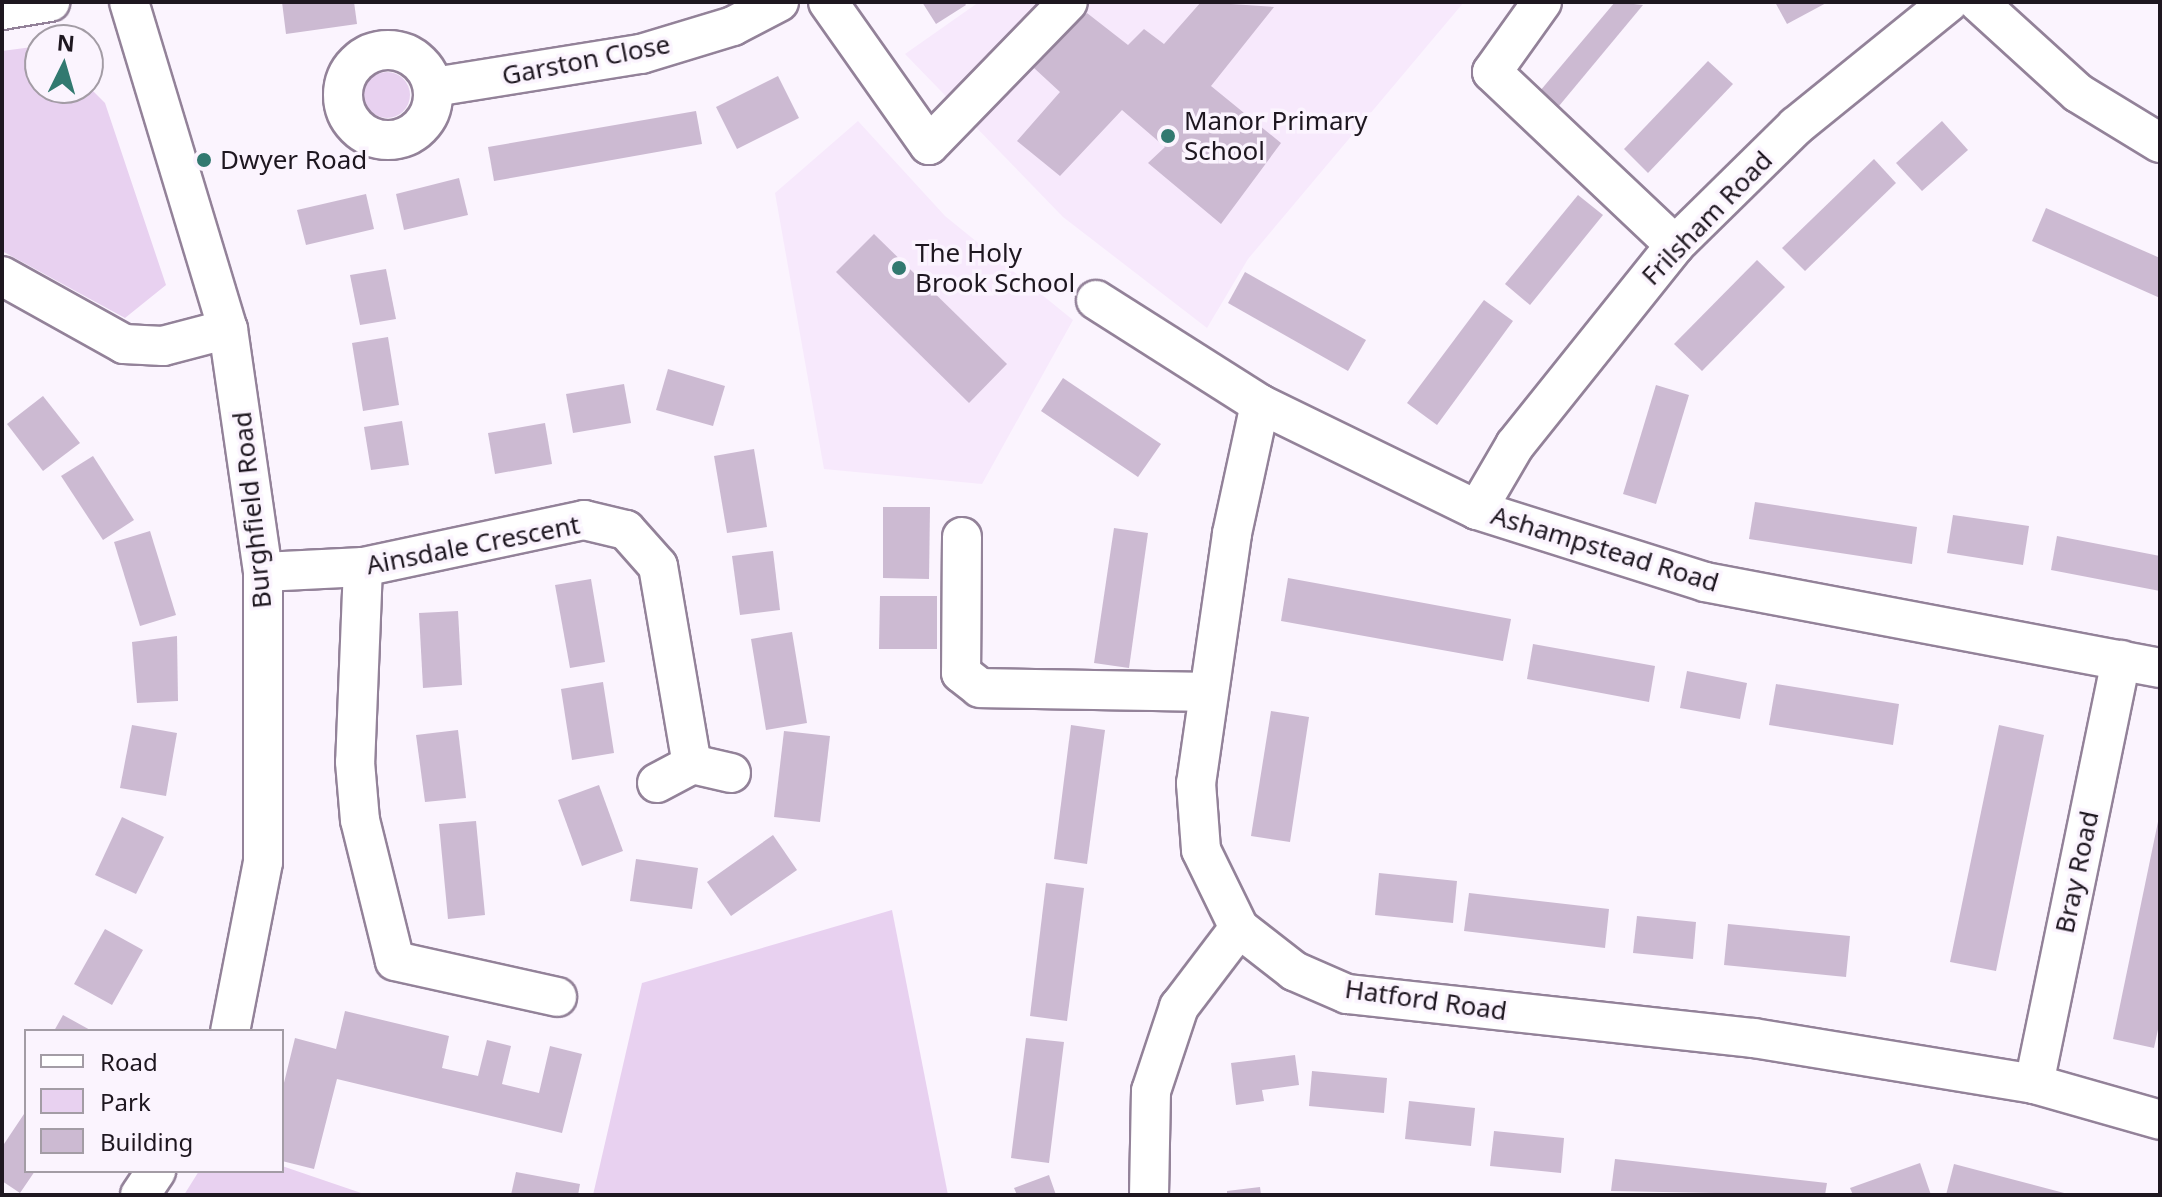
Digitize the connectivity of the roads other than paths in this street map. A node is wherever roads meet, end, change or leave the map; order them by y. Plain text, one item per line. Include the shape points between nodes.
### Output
1 (50, 2) edge
2 (129, 2) edge
3 (779, 2) edge
4 (828, 2) edge
5 (1068, 2) edge
6 (1542, 2) edge
7 (1949, 2) edge
8 (1978, 2) edge
9 (2, 10) edge
10 (434, 87) dead end
11 (2160, 143) edge
12 (1675, 245) junction
13 (2, 276) edge
14 (1096, 300) dead end
15 (228, 329) junction
16 (1260, 404) junction
17 (1477, 510) junction
18 (962, 537) dead end
19 (363, 567) junction
20 (263, 572) junction
21 (2121, 660) junction
22 (2160, 668) edge
23 (1208, 692) junction
24 (692, 764) junction
25 (731, 773) dead end
26 (657, 783) dead end
27 (1239, 928) junction
28 (557, 997) dead end
29 (230, 1029) edge
30 (2034, 1084) junction
31 (2160, 1120) edge
32 (155, 1173) edge
33 (140, 1195) edge
34 (1149, 1195) edge

1 - 9 street
2 - 15 street, Burghfield Road
3 - 10 street, Garston Close via 733,26 641,54
4 - 5 street via 929,145
6 - 12 street via 1492,72
7 - 12 street, Frilsham Road via 1796,126
8 - 11 street via 2078,93
12 - 17 street, Frilsham Road via 1515,445
13 - 15 street via 124,344 163,346
14 - 16 street, Ashampstead Road
15 - 20 street, Burghfield Road
16 - 17 street, Ashampstead Road
16 - 23 street, Hatford Road
17 - 21 street, Ashampstead Road via 1705,582
18 - 23 street via 961,673 980,688
19 - 20 street, Ainsdale Crescent
19 - 24 street, Ainsdale Crescent via 584,520 626,530 658,566
19 - 28 street via 355,762 360,820 395,961
20 - 29 street, Burghfield Road via 263,862
21 - 22 street, Ashampstead Road
21 - 30 street, Bray Road
23 - 27 street, Hatford Road via 1196,783 1201,850
24 - 25 street
24 - 26 street
27 - 30 street, Hatford Road via 1294,971 1347,994 1754,1038
27 - 34 street via 1179,1007 1160,1063 1151,1091
30 - 31 street, Hatford Road
32 - 33 street

